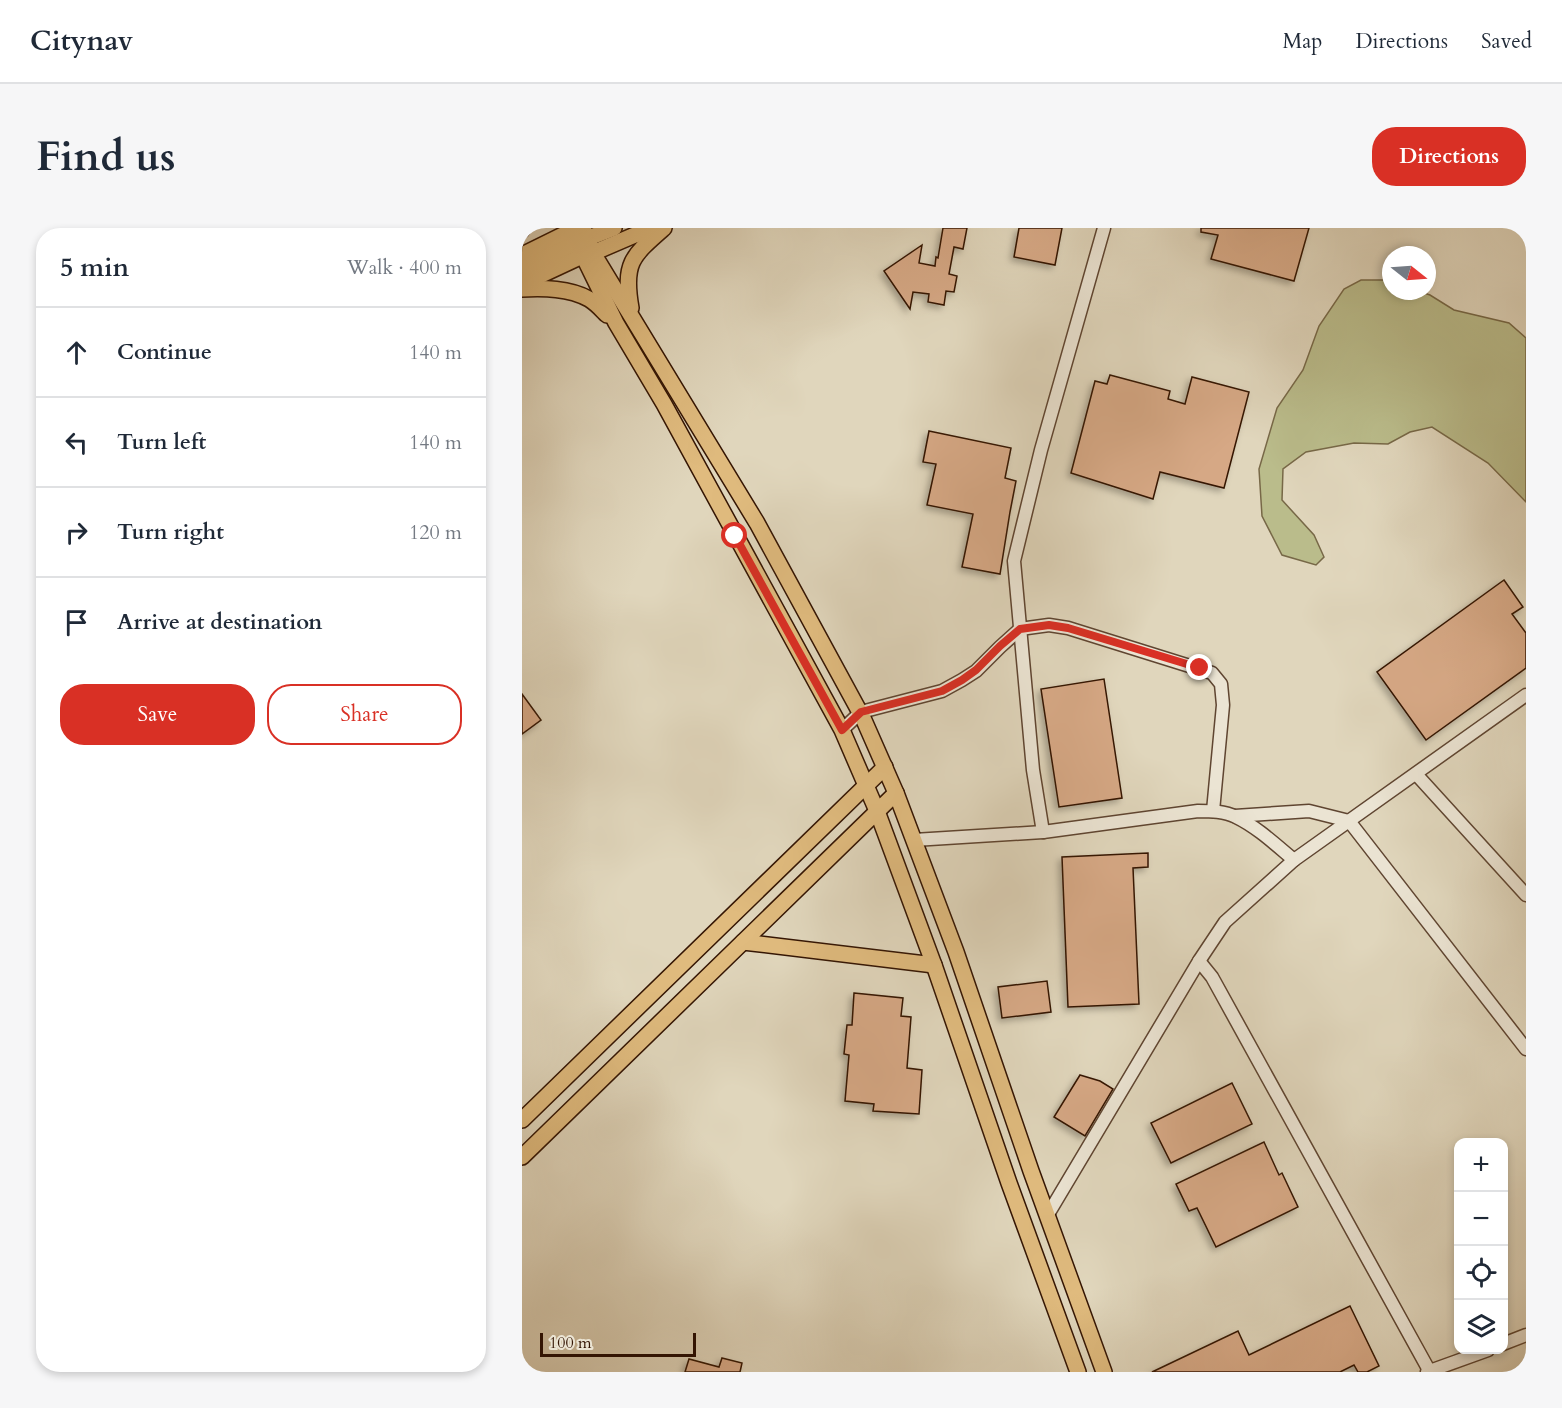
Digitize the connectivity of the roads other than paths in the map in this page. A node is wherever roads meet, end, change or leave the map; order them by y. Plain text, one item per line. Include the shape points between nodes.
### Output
1 (614, 228) edge
2 (651, 228) edge
3 (664, 228) edge
4 (1104, 228) edge
5 (580, 238) edge
6 (522, 255) edge
7 (522, 269) edge
8 (522, 284) edge
9 (522, 289) edge
10 (632, 317) junction
11 (616, 323) junction
12 (1020, 629) junction
13 (1526, 696) edge
14 (861, 712) junction
15 (842, 730) junction
16 (885, 767) junction
17 (1416, 774) junction
18 (866, 785) junction
19 (896, 793) junction
20 (877, 811) junction
21 (1213, 812) junction
22 (1235, 816) junction
23 (1348, 821) junction
24 (1043, 832) junction
25 (914, 840) junction
26 (1294, 860) junction
27 (1526, 894) edge
28 (742, 942) junction
29 (1199, 960) junction
30 (934, 965) junction
31 (1526, 1049) edge
32 (522, 1120) edge
33 (522, 1157) edge
34 (1047, 1216) junction
35 (1526, 1335) edge
36 (1508, 1342) edge
37 (1477, 1354) edge
38 (1078, 1372) edge
39 (1104, 1372) edge
40 (1429, 1372) edge

1 - 5 main road
2 - 5 main road
3 - 10 main road via 633,258 628,292
4 - 12 street via 1014,561
5 - 6 main road
5 - 7 main road
5 - 8 main road
5 - 10 main road
5 - 11 main road
9 - 11 main road via 577,294 591,300
10 - 14 main road via 757,523
11 - 15 main road
12 - 14 street via 976,670 942,691
12 - 21 street via 1049,625 1068,628 1212,673 1221,684 1223,705
12 - 24 street
13 - 17 street
14 - 15 street
14 - 16 main road
15 - 18 main road
16 - 18 main road
16 - 19 main road
17 - 23 street
17 - 27 street
18 - 20 main road
18 - 32 main road
19 - 20 main road
19 - 25 main road
20 - 28 main road
20 - 30 main road
21 - 22 street
21 - 24 street
22 - 23 street via 1309,811
22 - 26 street
23 - 26 street
23 - 31 street
24 - 25 street
25 - 34 main road
26 - 29 street via 1225,922
28 - 30 main road
28 - 33 main road
29 - 34 street
29 - 40 street via 1212,977
30 - 38 main road
34 - 39 main road
35 - 36 street
37 - 40 street

